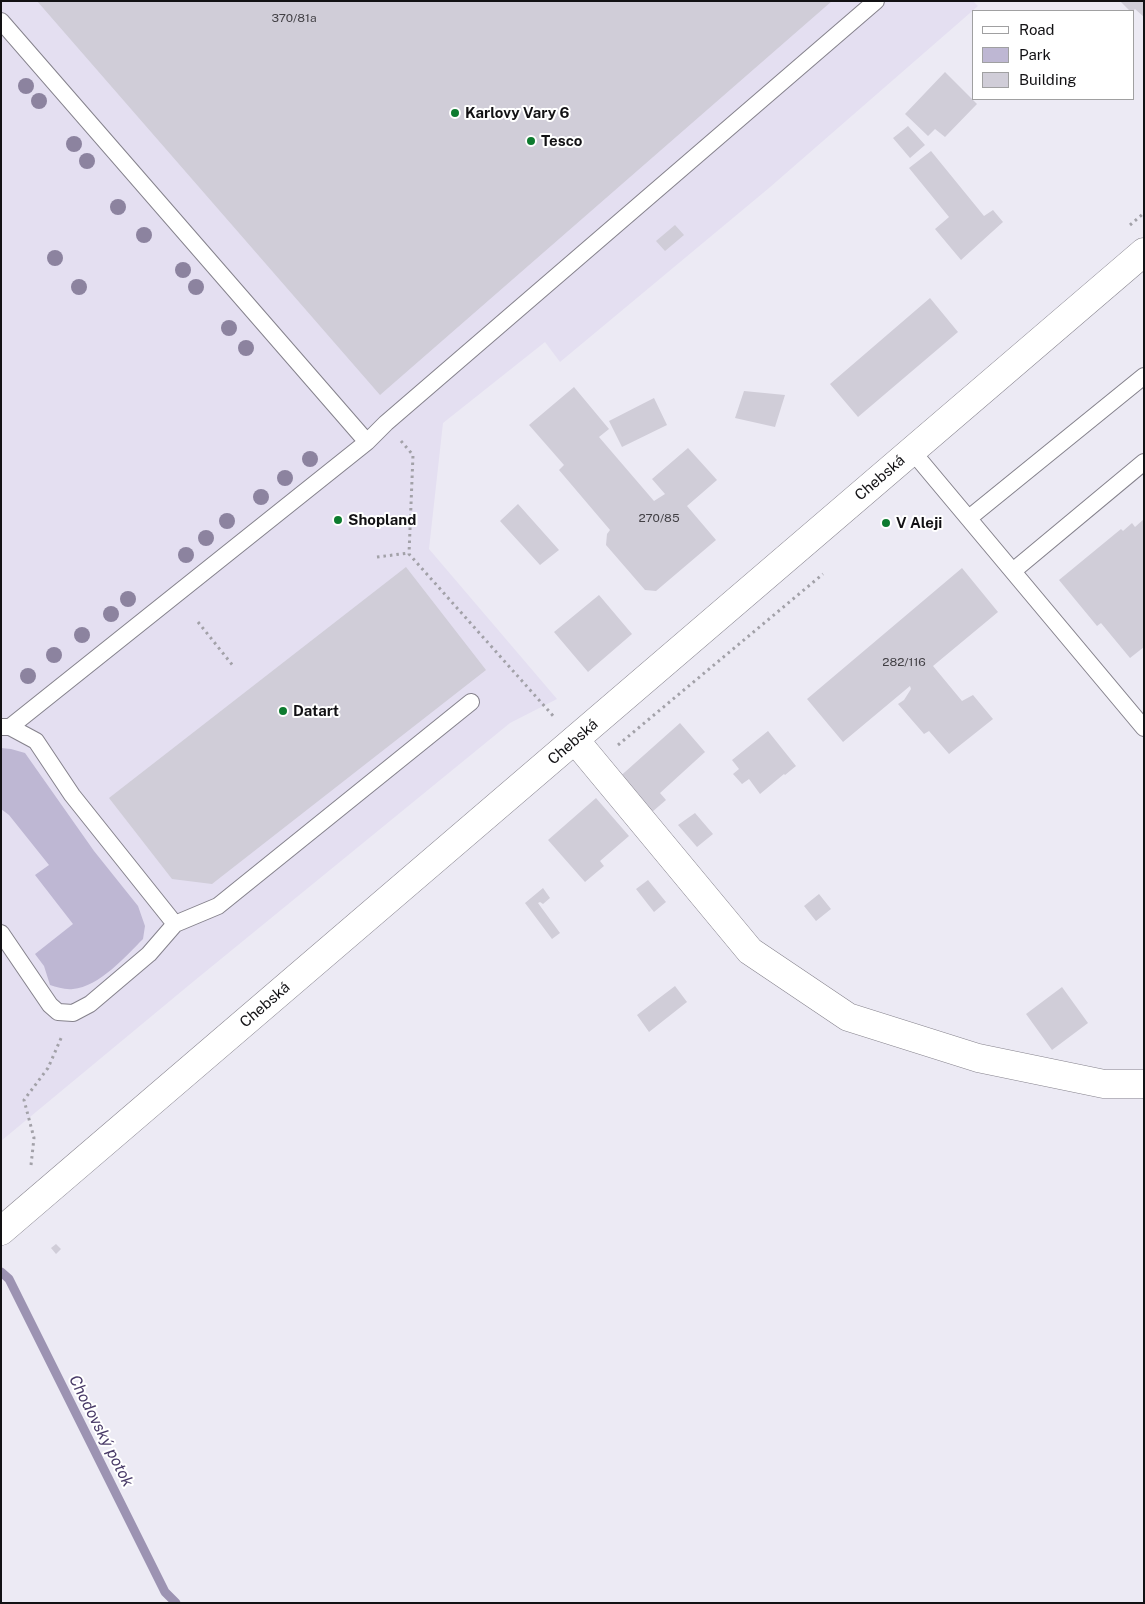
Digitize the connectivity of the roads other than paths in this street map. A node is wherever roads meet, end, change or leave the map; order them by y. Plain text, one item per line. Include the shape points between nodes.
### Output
1 (876, 1) edge
2 (1, 21) edge
3 (1144, 252) edge
4 (1144, 376) edge
5 (367, 442) junction
6 (912, 451) junction
7 (1144, 462) edge
8 (969, 518) junction
9 (1013, 571) junction
10 (472, 702) dead end
11 (6, 727) edge
12 (1144, 728) edge
13 (575, 740) junction
14 (175, 924) junction
15 (1, 933) edge
16 (1144, 1084) edge
17 (8, 1226) edge

1 - 5 lane
2 - 5 lane
3 - 6 street, Chebská
4 - 8 lane
5 - 11 lane
6 - 8 lane
6 - 13 street, Chebská
7 - 9 lane
8 - 9 lane
9 - 12 lane
10 - 14 lane via 218,906
11 - 14 lane via 36,741 72,794
13 - 16 street via 750,951 848,1017 978,1058 1104,1084
13 - 17 street, Chebská
14 - 15 lane via 149,954 90,1004 73,1013 58,1012 50,1005

